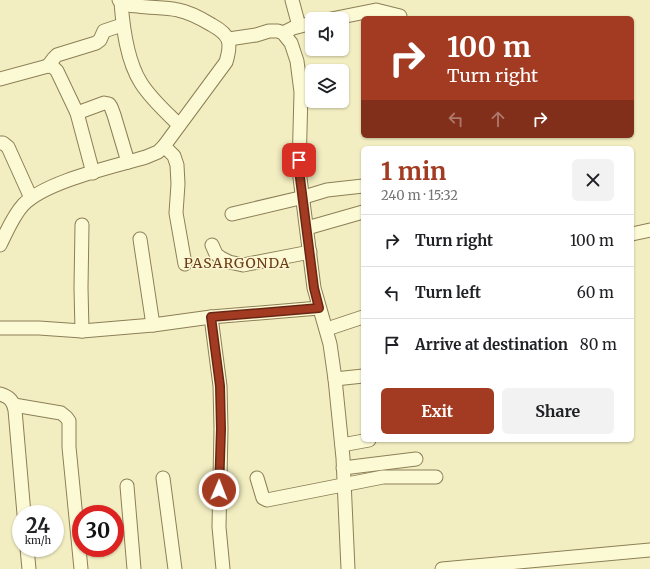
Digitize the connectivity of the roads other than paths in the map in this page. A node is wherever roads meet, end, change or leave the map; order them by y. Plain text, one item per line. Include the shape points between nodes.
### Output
1 (292, 0) edge
2 (120, 1) edge
3 (179, 5) edge
4 (349, 15) edge
5 (400, 16) dead end
6 (305, 23) edge
7 (122, 25) junction
8 (305, 25) edge
9 (283, 32) junction
10 (229, 39) junction
11 (48, 66) junction
12 (0, 80) edge
13 (77, 113) junction
14 (179, 125) junction
15 (0, 143) edge
16 (164, 146) junction
17 (128, 162) junction
18 (93, 173) junction
19 (361, 186) edge
20 (304, 197) junction
21 (32, 198) junction
22 (361, 213) edge
23 (232, 214) dead end
24 (82, 225) dead end
25 (307, 228) junction
26 (650, 230) edge
27 (634, 234) edge
28 (140, 239) dead end
29 (0, 245) edge
30 (212, 245) dead end
31 (310, 252) junction
32 (185, 264) dead end
33 (319, 308) junction
34 (211, 317) junction
35 (361, 318) edge
36 (153, 325) junction
37 (0, 328) edge
38 (327, 329) junction
39 (82, 331) junction
40 (361, 376) edge
41 (335, 379) junction
42 (0, 394) edge
43 (14, 405) junction
44 (361, 441) edge
45 (342, 445) junction
46 (416, 459) dead end
47 (343, 468) junction
48 (436, 477) dead end
49 (163, 478) dead end
50 (257, 478) dead end
51 (344, 485) junction
52 (127, 486) dead end
53 (23, 505) edge
54 (650, 550) edge
55 (28, 557) edge
56 (496, 567) edge
57 (29, 569) edge
58 (80, 569) edge
59 (134, 569) edge
60 (175, 569) edge
61 (223, 569) edge
62 (348, 569) edge
63 (443, 569) edge

1 - 6 street
2 - 3 street via 131,6
2 - 7 street
3 - 10 street via 222,30
4 - 5 street via 376,10
7 - 11 street via 104,31 96,43 57,55
7 - 14 street via 135,72 141,84
8 - 9 street
9 - 10 street via 269,31
9 - 20 street via 294,50 300,79 299,170
10 - 14 street via 226,62
11 - 12 street
11 - 13 street via 57,71
13 - 17 street via 104,103 109,104
13 - 18 street
14 - 16 street
15 - 21 street via 8,147
16 - 17 street via 158,152
16 - 32 street via 174,156 177,165 176,213
17 - 18 street
18 - 21 street via 70,180
19 - 20 street via 327,190
20 - 23 street
20 - 25 street
21 - 29 street via 23,205
22 - 25 street
24 - 39 street
25 - 31 street
26 - 27 street
28 - 36 street
30 - 31 street via 221,258 243,265
31 - 33 street
33 - 34 street
33 - 38 street
34 - 36 street
34 - 61 street via 220,386 218,527
35 - 38 street
36 - 39 street
37 - 39 street
38 - 41 street
40 - 41 street
41 - 45 street
42 - 43 street via 9,397
43 - 53 street
43 - 58 street via 66,416
44 - 45 street
45 - 47 street
46 - 47 street
47 - 51 street
48 - 51 street via 383,477
49 - 60 street
50 - 51 street via 263,498 267,500
51 - 62 street
52 - 59 street
54 - 56 street
55 - 57 street
56 - 63 street

